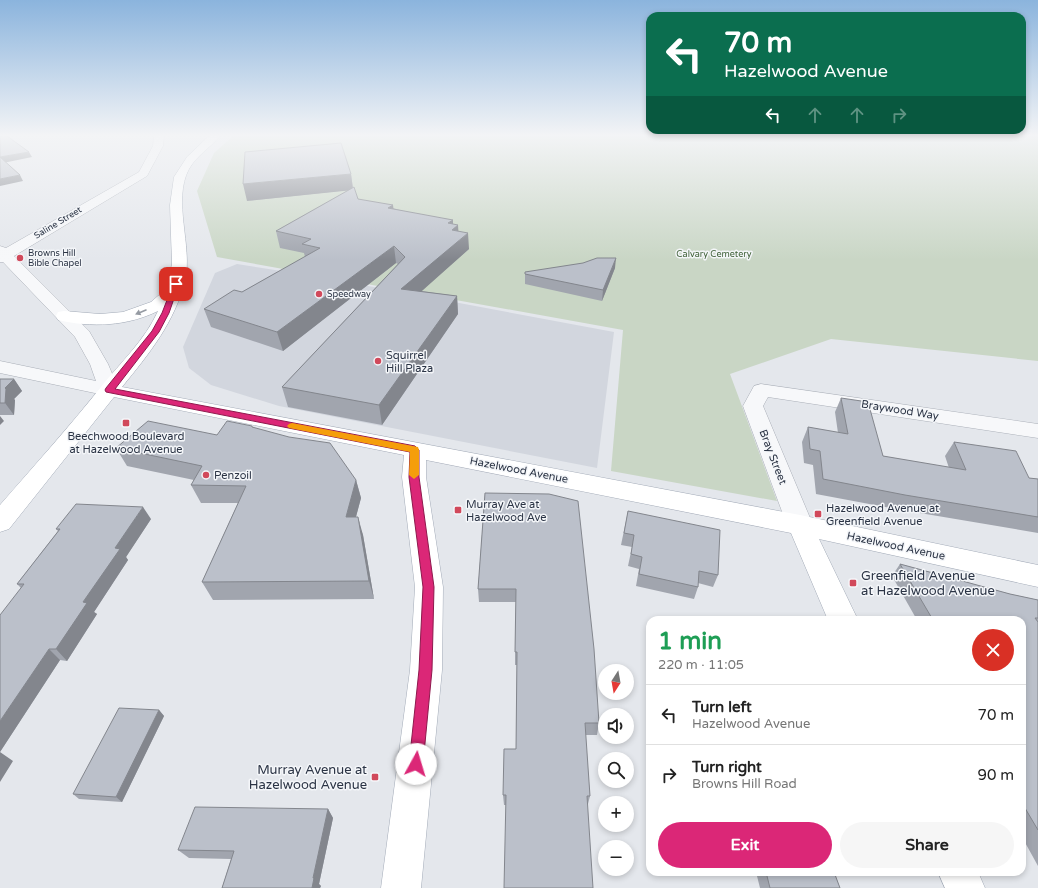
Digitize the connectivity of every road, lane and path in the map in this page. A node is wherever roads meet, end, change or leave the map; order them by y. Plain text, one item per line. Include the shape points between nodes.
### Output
1 (137, 177) edge
2 (181, 177) edge
3 (1, 254) edge
4 (174, 291) junction
5 (64, 316) junction
6 (0, 367) edge
7 (109, 390) junction
8 (761, 390) joint
9 (1038, 431) edge
10 (415, 450) junction
11 (0, 522) edge
12 (800, 525) junction
13 (1038, 576) edge
14 (841, 616) edge
15 (960, 876) edge
16 (401, 888) edge
17 (965, 888) edge

1 - 3 street, Saline Street
2 - 4 main road via 177,191 180,250
3 - 5 street
4 -> 5 main road via 158,305 115,319 93,320
4 - 7 main road via 156,332
5 - 7 street via 83,335 99,364
6 - 7 street, Hazelwood Avenue
7 - 10 main road, Hazelwood Avenue
7 - 11 main road
8 - 9 street, Braywood Way
8 - 12 street, Bray Street via 753,406
10 - 12 main road, Hazelwood Avenue
10 - 16 main road via 414,477 429,587 426,670
12 - 13 main road, Hazelwood Avenue
12 - 14 main road
15 - 17 main road

